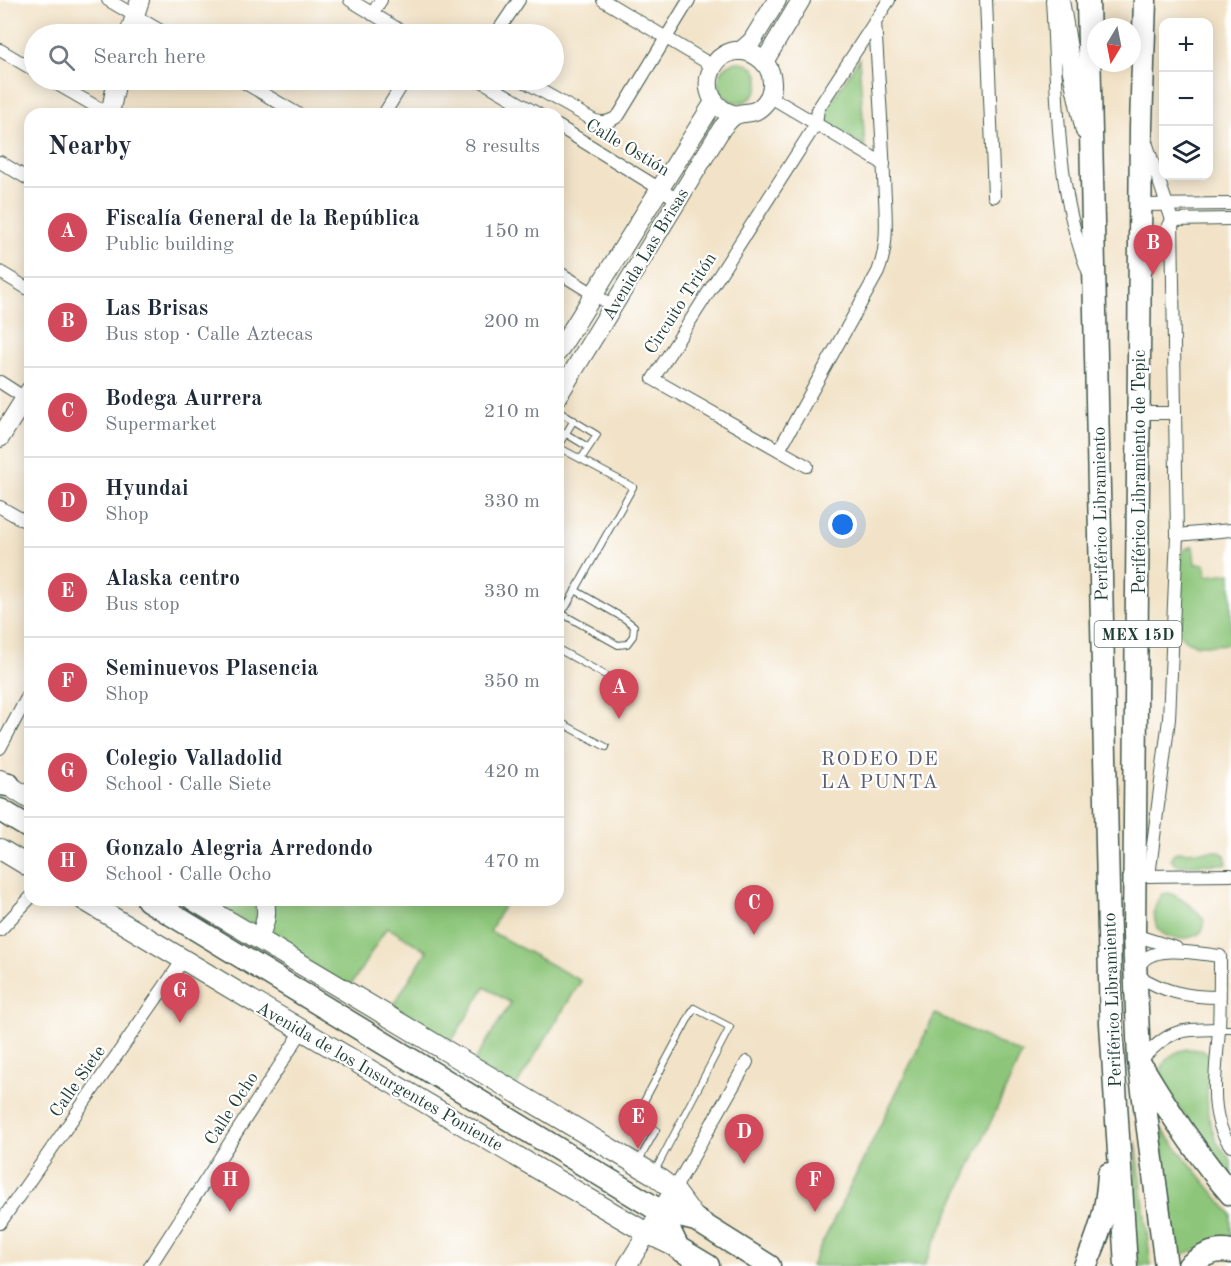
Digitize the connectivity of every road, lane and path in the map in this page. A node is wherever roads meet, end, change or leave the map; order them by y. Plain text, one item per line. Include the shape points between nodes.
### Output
1 (108, 0) edge
2 (350, 0) edge
3 (381, 0) edge
4 (519, 0) edge
5 (603, 0) edge
6 (689, 0) edge
7 (777, 0) edge
8 (801, 0) edge
9 (889, 0) edge
10 (986, 0) edge
11 (1052, 0) edge
12 (1060, 0) edge
13 (1088, 0) edge
14 (1145, 0) edge
15 (137, 8) edge
16 (372, 14) junction
17 (875, 21) junction
18 (132, 24) edge
19 (155, 24) edge
20 (389, 24) edge
21 (503, 24) edge
22 (666, 38) junction
23 (0, 50) edge
24 (741, 51) junction
25 (764, 62) junction
26 (24, 64) edge
27 (713, 66) junction
28 (68, 90) edge
29 (115, 90) edge
30 (257, 90) edge
31 (399, 90) edge
32 (497, 90) edge
33 (540, 90) edge
34 (769, 96) junction
35 (714, 102) junction
36 (99, 108) edge
37 (110, 108) edge
38 (288, 108) edge
39 (388, 108) edge
40 (528, 108) edge
41 (736, 115) junction
42 (816, 124) junction
43 (1141, 127) junction
44 (564, 130) edge
45 (1092, 148) junction
46 (0, 162) edge
47 (884, 164) junction
48 (24, 176) edge
49 (661, 189) junction
50 (994, 196) dead end
51 (678, 200) junction
52 (1231, 204) edge
53 (1142, 205) junction
54 (1167, 205) junction
55 (1231, 219) edge
56 (1172, 220) junction
57 (0, 272) edge
58 (564, 276) edge
59 (1141, 279) junction
60 (24, 286) edge
61 (1095, 288) junction
62 (595, 294) junction
63 (613, 306) junction
64 (564, 343) edge
65 (0, 382) edge
66 (564, 386) edge
67 (24, 392) edge
68 (24, 400) edge
69 (1140, 413) junction
70 (1174, 413) junction
71 (564, 415) edge
72 (573, 420) junction
73 (566, 434) junction
74 (564, 437) edge
75 (0, 438) edge
76 (588, 447) junction
77 (564, 450) edge
78 (779, 450) junction
79 (581, 459) junction
80 (807, 466) dead end
81 (0, 507) edge
82 (24, 521) edge
83 (1231, 530) edge
84 (1177, 535) junction
85 (575, 590) junction
86 (566, 607) edge
87 (564, 615) edge
88 (564, 652) edge
89 (607, 676) dead end
90 (1102, 676) junction
91 (24, 703) edge
92 (564, 724) edge
93 (606, 747) dead end
94 (0, 748) edge
95 (3, 783) edge
96 (24, 795) edge
97 (0, 810) edge
98 (24, 824) edge
99 (1113, 846) junction
100 (1145, 846) junction
101 (0, 849) edge
102 (24, 863) edge
103 (1231, 875) edge
104 (1142, 876) junction
105 (24, 904) edge
106 (94, 906) edge
107 (158, 906) edge
108 (205, 906) edge
109 (266, 906) edge
110 (0, 930) edge
111 (1134, 935) junction
112 (258, 939) junction
113 (1195, 953) junction
114 (1226, 955) edge
115 (183, 960) junction
116 (1135, 974) junction
117 (1220, 997) junction
118 (1112, 1029) junction
119 (1225, 1029) edge
120 (302, 1031) junction
121 (1139, 1061) junction
122 (747, 1062) dead end
123 (1119, 1141) junction
124 (1231, 1146) edge
125 (645, 1169) junction
126 (674, 1190) junction
127 (1231, 1194) edge
128 (660, 1211) junction
129 (696, 1220) junction
130 (0, 1223) edge
131 (647, 1233) junction
132 (678, 1248) junction
133 (1231, 1252) edge
134 (1126, 1255) edge
135 (150, 1266) edge
136 (627, 1266) edge
137 (708, 1266) edge
138 (769, 1266) edge
139 (1085, 1266) edge
140 (1166, 1266) edge
141 (1189, 1266) edge

1 - 15 street
2 - 16 street
3 - 16 street
4 - 21 street
5 - 22 street
6 - 22 street
7 - 24 street via 752,41
8 - 25 street
9 - 17 street, Circuito Tritón
10 - 50 street
11 - 61 street via 1066,195 1081,254
12 - 45 street via 1071,72 1085,135
13 - 45 highway, Periférico Libramiento / MEX 15D
14 - 43 highway, Periférico Libramiento de Tepic / MEX 15D
15 - 18 street
15 - 19 street
16 - 20 street
17 - 42 street, Circuito Tritón via 818,109
17 - 47 street
22 - 27 street
22 - 33 street via 613,121 595,121
23 - 26 street
24 - 25 street
24 - 27 street via 722,57
25 - 34 street via 772,79
27 - 35 street via 708,84
28 - 36 street
29 - 37 street
30 - 38 street
31 - 39 street
32 - 40 street
34 - 41 street, Avenida Las Brisas via 755,112
34 - 42 street
35 - 41 street via 723,111
35 - 49 street, Avenida Las Brisas
41 - 51 street, Avenida Las Brisas via 722,128
42 - 47 street
42 - 78 street, Circuito Tritón via 653,379
43 - 53 highway, Periférico Libramiento de Tepic / MEX 15D
43 - 54 street
44 - 49 street, Calle Ostión
45 - 61 highway, Periférico Libramiento / MEX 15D
46 - 48 street
47 - 78 street via 884,256
49 - 51 street, Calle Ostión
49 - 62 street, Avenida Las Brisas
51 - 63 street, Avenida Las Brisas
52 - 54 street
53 - 54 street
53 - 59 highway, Periférico Libramiento de Tepic / MEX 15D
54 - 56 street
55 - 56 street
56 - 59 street
56 - 70 street
57 - 60 street
58 - 62 street
59 - 69 highway, Periférico Libramiento de Tepic / MEX 15D
61 - 90 highway, Periférico Libramiento / MEX 15D
62 - 63 street
62 - 64 street, Avenida Las Brisas
63 - 66 street, Avenida Las Brisas
65 - 67 street
68 - 75 street
69 - 70 street
69 - 100 highway, Periférico Libramiento de Tepic / MEX 15D
70 - 84 street
71 - 72 lane
72 - 73 lane
72 - 76 lane via 597,435
73 - 74 lane
73 - 76 lane
76 - 79 lane
77 - 79 lane
78 - 80 street, Circuito Tritón
79 - 85 lane via 633,487
81 - 82 street
83 - 84 street
84 - 100 street via 1169,719
85 - 86 lane
85 - 87 lane via 634,626 633,636 627,644 618,645
88 - 89 lane
90 - 99 highway via 1110,739
90 - 118 highway, Periférico Libramiento / MEX 15D
91 - 94 street
92 - 93 lane
95 - 96 main road
97 - 98 highway
99 - 100 street
99 - 116 highway via 1119,942 1127,969
100 - 104 highway, Periférico Libramiento de Tepic / MEX 15D
101 - 102 main road
103 - 104 street
104 - 111 highway, Periférico Libramiento de Tepic / MEX 15D
105 - 110 street
106 - 115 main road, Avenida de los Insurgentes Poniente
107 - 128 highway, Avenida de los Insurgentes Poniente
108 - 112 main road, Avenida de los Insurgentes Poniente
109 - 112 street via 266,922
111 - 113 street
111 - 116 highway, Periférico Libramiento de Tepic / MEX 15D
112 - 125 main road, Avenida de los Insurgentes Poniente
113 - 114 street
113 - 116 street via 1155,953 1142,961
114 - 117 street
115 - 120 main road, Avenida de los Insurgentes Poniente
115 - 130 street, Calle Siete
116 - 117 street via 1155,987 1181,995
116 - 121 highway, Periférico Libramiento de Tepic / MEX 15D
116 - 123 highway via 1125,982 1120,1006 1127,1111
117 - 119 street
118 - 123 highway, Periférico Libramiento / MEX 15D
118 - 139 highway via 1108,1199 1098,1238
119 - 121 street via 1177,1031
119 - 124 street via 1215,1091 1218,1119
120 - 131 main road, Avenida de los Insurgentes Poniente
120 - 135 street, Calle Ocho
121 - 127 highway via 1170,1112
121 - 140 highway, Periférico Libramiento de Tepic / MEX 15D
122 - 126 street
123 - 134 highway, Periférico Libramiento / MEX 15D
125 - 125 lane via 730,1027 694,1008 635,1118 656,1130
125 - 126 main road, Avenida de los Insurgentes Poniente
126 - 128 street
126 - 129 main road, Avenida de los Insurgentes Poniente
128 - 129 highway, Avenida de los Insurgentes Poniente
128 - 131 street
128 - 132 highway
129 - 138 highway, Avenida de los Insurgentes Poniente
131 - 132 main road, Avenida de los Insurgentes Poniente
131 - 136 street
132 - 137 highway, Avenida de los Insurgentes Poniente
133 - 141 highway via 1223,1250 1201,1257

